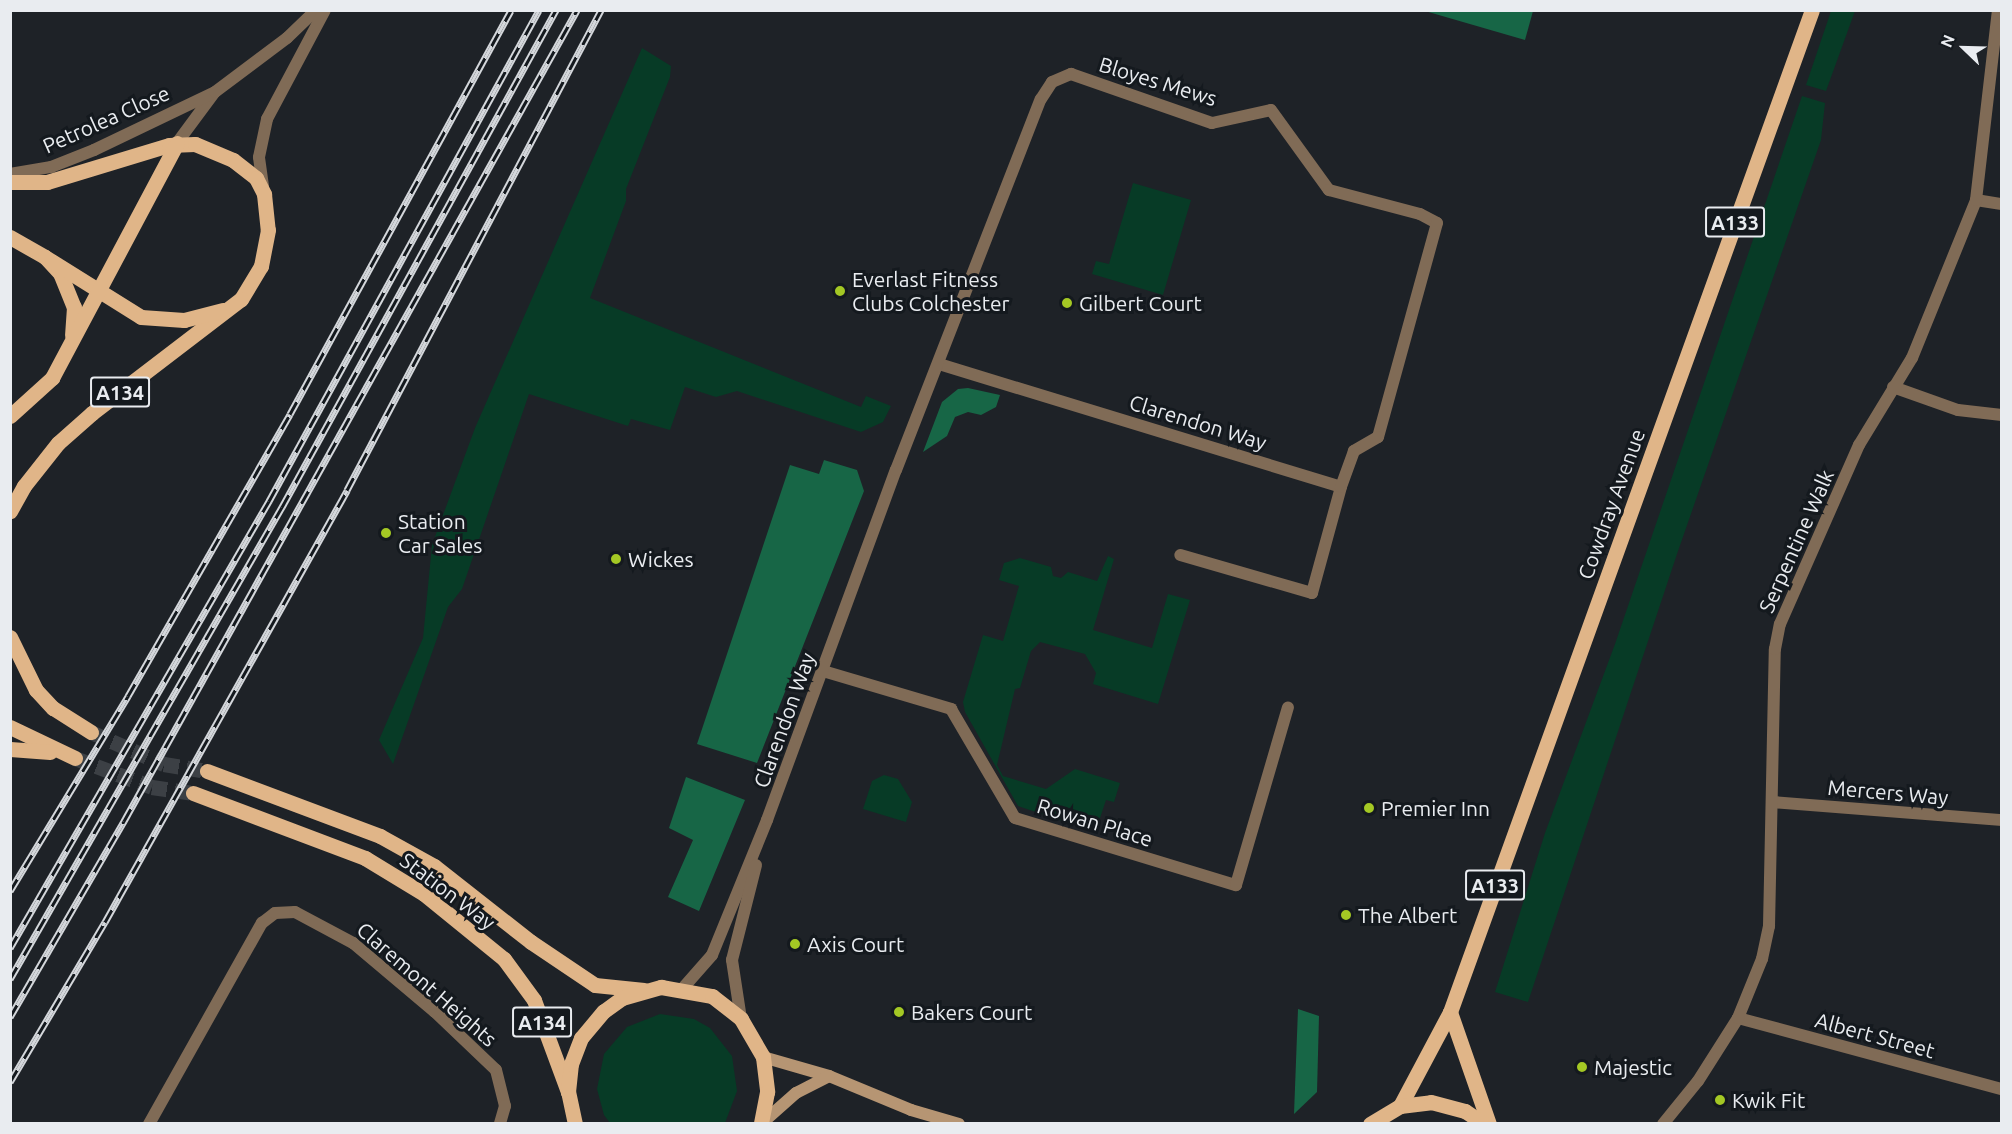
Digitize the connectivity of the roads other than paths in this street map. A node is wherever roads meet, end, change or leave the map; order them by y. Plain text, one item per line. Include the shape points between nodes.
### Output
1 (316, 10) edge
2 (325, 10) edge
3 (1812, 10) edge
4 (1998, 10) edge
5 (215, 92) junction
6 (177, 143) junction
7 (10, 174) edge
8 (10, 182) edge
9 (264, 194) junction
10 (1976, 200) junction
11 (2001, 204) edge
12 (991, 226) joint
13 (10, 237) edge
14 (45, 257) junction
15 (99, 292) junction
16 (241, 299) junction
17 (71, 341) junction
18 (939, 364) junction
19 (1893, 387) junction
20 (2001, 415) edge
21 (10, 416) edge
22 (1341, 487) junction
23 (10, 511) edge
24 (1180, 555) dead end
25 (10, 637) edge
26 (823, 671) junction
27 (1288, 707) dead end
28 (10, 727) edge
29 (91, 732) tunnel mouth
30 (10, 749) edge
31 (207, 771) tunnel mouth
32 (193, 793) tunnel mouth
33 (1772, 802) junction
34 (767, 820) junction
35 (2001, 820) edge
36 (683, 988) junction
37 (644, 990) junction
38 (1450, 1012) junction
39 (1738, 1018) junction
40 (741, 1019) junction
41 (763, 1057) junction
42 (829, 1076) junction
43 (2001, 1089) edge
44 (568, 1092) junction
45 (1400, 1106) junction
46 (573, 1122) edge
47 (149, 1124) edge
48 (500, 1124) edge
49 (761, 1124) edge
50 (959, 1124) edge
51 (1370, 1124) edge
52 (1484, 1124) edge
53 (1489, 1124) edge
54 (1663, 1124) edge

1 - 5 street, Petrolea Close via 287,38
2 - 9 street via 267,119 259,157
3 - 38 main road, Cowdray Avenue / A133
4 - 10 street, Serpentine Walk
5 - 6 street, Petrolea Close
5 - 7 street, Petrolea Close via 94,150 51,167
6 - 8 main road via 47,182
6 - 9 main road via 209,147 233,160 256,178
6 - 15 main road, A134
9 - 16 main road, A134 via 266,250
10 - 11 street
10 - 19 street, Serpentine Walk via 1912,357
12 - 18 street, Clarendon Way
12 - 22 street, Bloyes Mews via 1041,99 1052,82 1071,74 1212,123 1271,110 1329,190 1420,214 1437,223 1378,437 1354,452
13 - 14 main road, A134
14 - 15 main road, A134
14 - 17 main road, A134 via 60,273 74,307
15 - 16 main road, A134 via 141,317 162,321 203,317
15 - 17 main road, A134
16 - 23 main road, A134 via 57,443
17 - 21 main road, A134 via 52,378
18 - 22 street, Clarendon Way
18 - 26 street, Clarendon Way
19 - 20 street via 1959,410
19 - 33 street, Serpentine Walk via 1859,445 1780,624 1775,649
22 - 24 street via 1312,593
25 - 29 main road via 36,690 53,708
26 - 27 street, Rowan Place via 951,709 1015,818 1236,885
26 - 34 street, Clarendon Way
28 - 30 main road via 69,756
31 - 37 main road, Station Way / A134 via 380,836 434,866 531,942 595,985
32 - 44 main road, Station Way / A134 via 365,858 424,894 504,959 534,1000
33 - 35 street, Mercers Way
33 - 39 street, Serpentine Walk via 1769,926 1762,959
34 - 36 street, Clarendon Way via 712,954
34 - 40 street, Clarendon Way via 732,960
36 - 37 main road, A134
36 - 40 main road, A134 via 712,996
37 - 44 main road, A134 via 622,999 591,1023 571,1064
38 - 45 main road, Cowdray Avenue / A133
38 - 53 main road
39 - 43 street, Albert Street
39 - 54 street, Serpentine Walk via 1698,1081
40 - 41 main road, A134
41 - 42 street
41 - 49 main road, A134 via 767,1092
42 - 49 street via 796,1093
42 - 50 street via 911,1110
44 - 46 main road, A134
45 - 51 main road
45 - 52 main road via 1441,1104 1465,1111
47 - 48 street, Claremont Heights via 262,923 275,913 295,912 353,943 496,1070 505,1106

